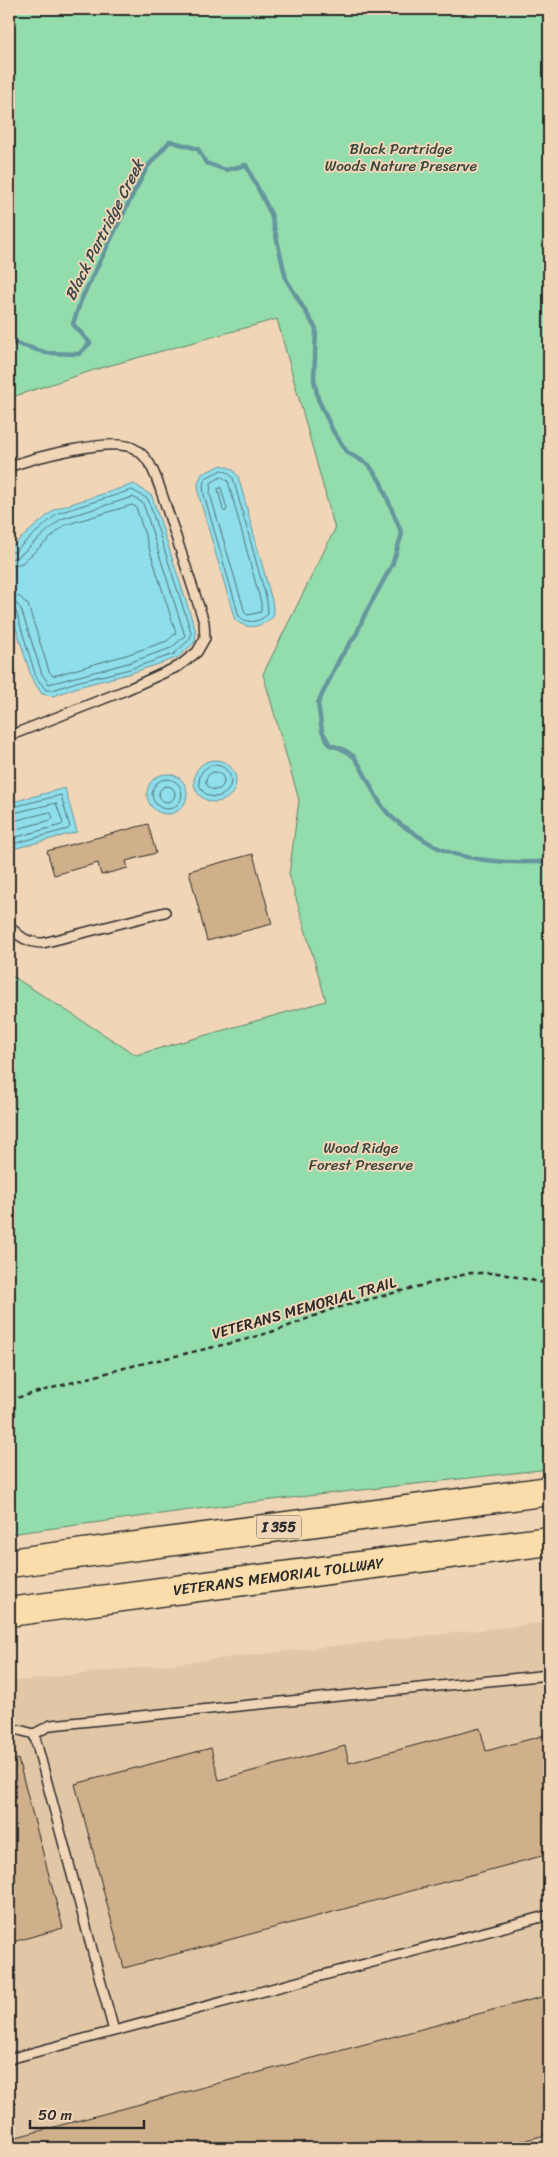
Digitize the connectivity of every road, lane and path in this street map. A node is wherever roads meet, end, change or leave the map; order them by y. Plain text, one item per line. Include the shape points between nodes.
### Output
1 (9, 467) edge
2 (9, 736) edge
3 (165, 912) dead end
4 (9, 926) edge
5 (549, 1284) edge
6 (9, 1400) edge
7 (549, 1491) edge
8 (549, 1541) edge
9 (9, 1563) edge
10 (9, 1612) edge
11 (549, 1675) edge
12 (9, 1730) edge
13 (34, 1734) junction
14 (549, 1915) edge
15 (114, 2031) junction
16 (9, 2059) edge

1 - 2 lane via 33,458 112,445 132,447 143,455 153,467 204,622 205,638 197,652 179,666
3 - 4 lane via 42,943 30,943
5 - 6 path, VETERANS MEMORIAL TRAIL via 498,1273 470,1273 332,1309 244,1340 128,1367
7 - 9 highway, I 355
8 - 10 highway, VETERANS MEMORIAL TOLLWAY
11 - 13 lane via 51,1724
12 - 13 lane
13 - 15 lane
14 - 15 lane
15 - 16 lane

